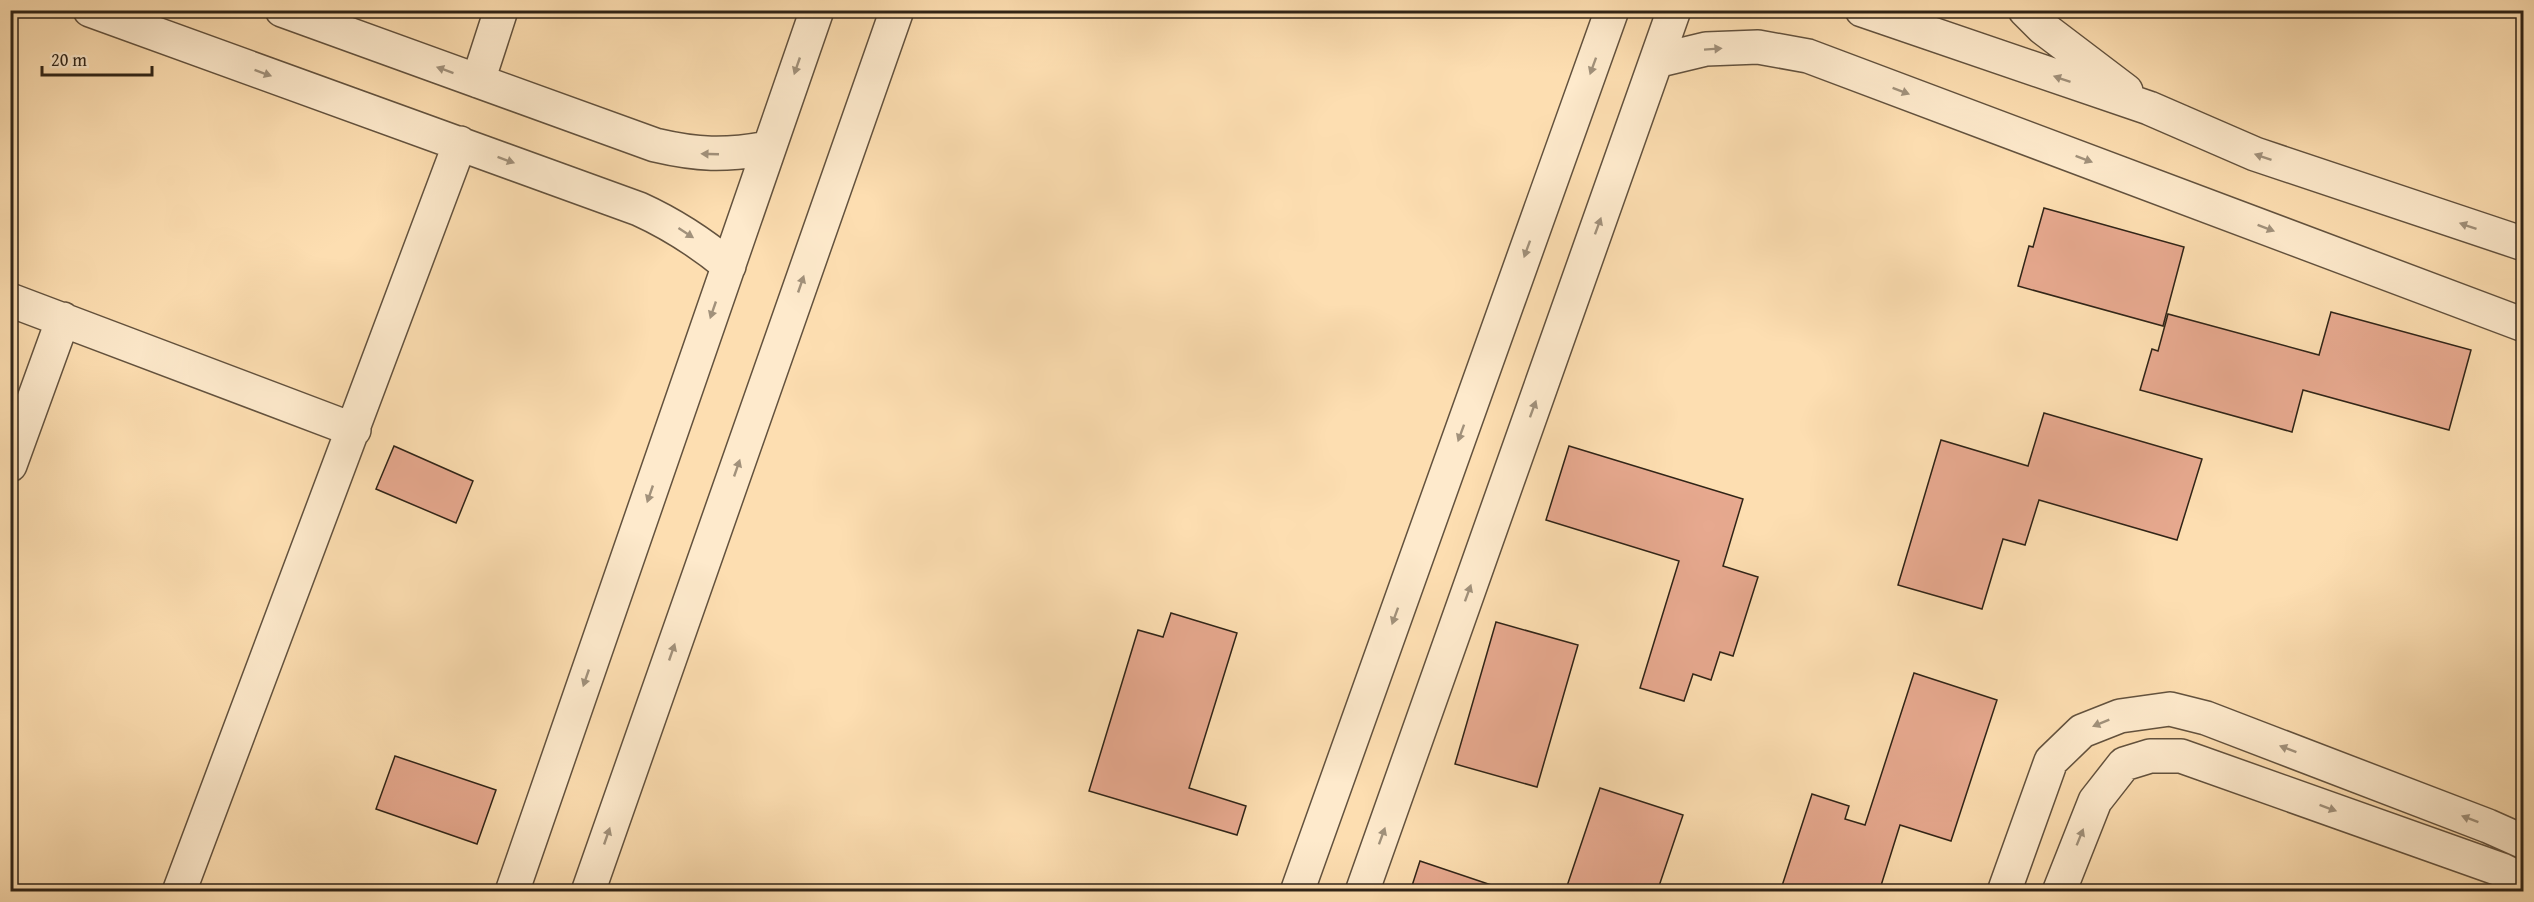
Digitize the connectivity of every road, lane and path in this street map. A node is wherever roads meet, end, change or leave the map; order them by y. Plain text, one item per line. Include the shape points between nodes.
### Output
1 (90, 10) edge
2 (282, 10) edge
3 (501, 10) edge
4 (817, 10) edge
5 (897, 10) edge
6 (1612, 10) edge
7 (1674, 10) edge
8 (1862, 10) edge
9 (2025, 10) edge
10 (1656, 61) junction
11 (478, 81) junction
12 (2149, 108) junction
13 (460, 143) junction
14 (768, 148) junction
15 (2523, 244) edge
16 (729, 266) junction
17 (10, 300) edge
18 (63, 319) junction
19 (2523, 325) edge
20 (354, 429) junction
21 (10, 465) edge
22 (2523, 842) edge
23 (2523, 881) edge
24 (179, 891) edge
25 (512, 891) edge
26 (588, 891) edge
27 (1297, 891) edge
28 (1362, 891) edge
29 (2004, 891) edge
30 (2059, 891) edge

1 -> 13 street
11 -> 2 street
3 - 11 street
4 -> 14 street
26 -> 5 street
6 -> 27 street
7 - 10 street
12 -> 8 street
9 - 12 street
10 -> 19 street via 1707,49 1737,47 1808,56
28 -> 10 street
14 -> 11 street via 711,154 655,145
15 -> 12 street via 2255,154
13 -> 16 street via 639,209 671,224
13 - 20 street
14 - 16 street
16 -> 25 street
17 - 18 street
18 - 20 street
18 - 21 street
20 - 24 street
22 -> 29 street via 2488,825 2217,722 2170,709 2120,716 2082,731 2051,761
30 -> 23 street via 2095,801 2124,764 2150,756 2181,756 2502,870

